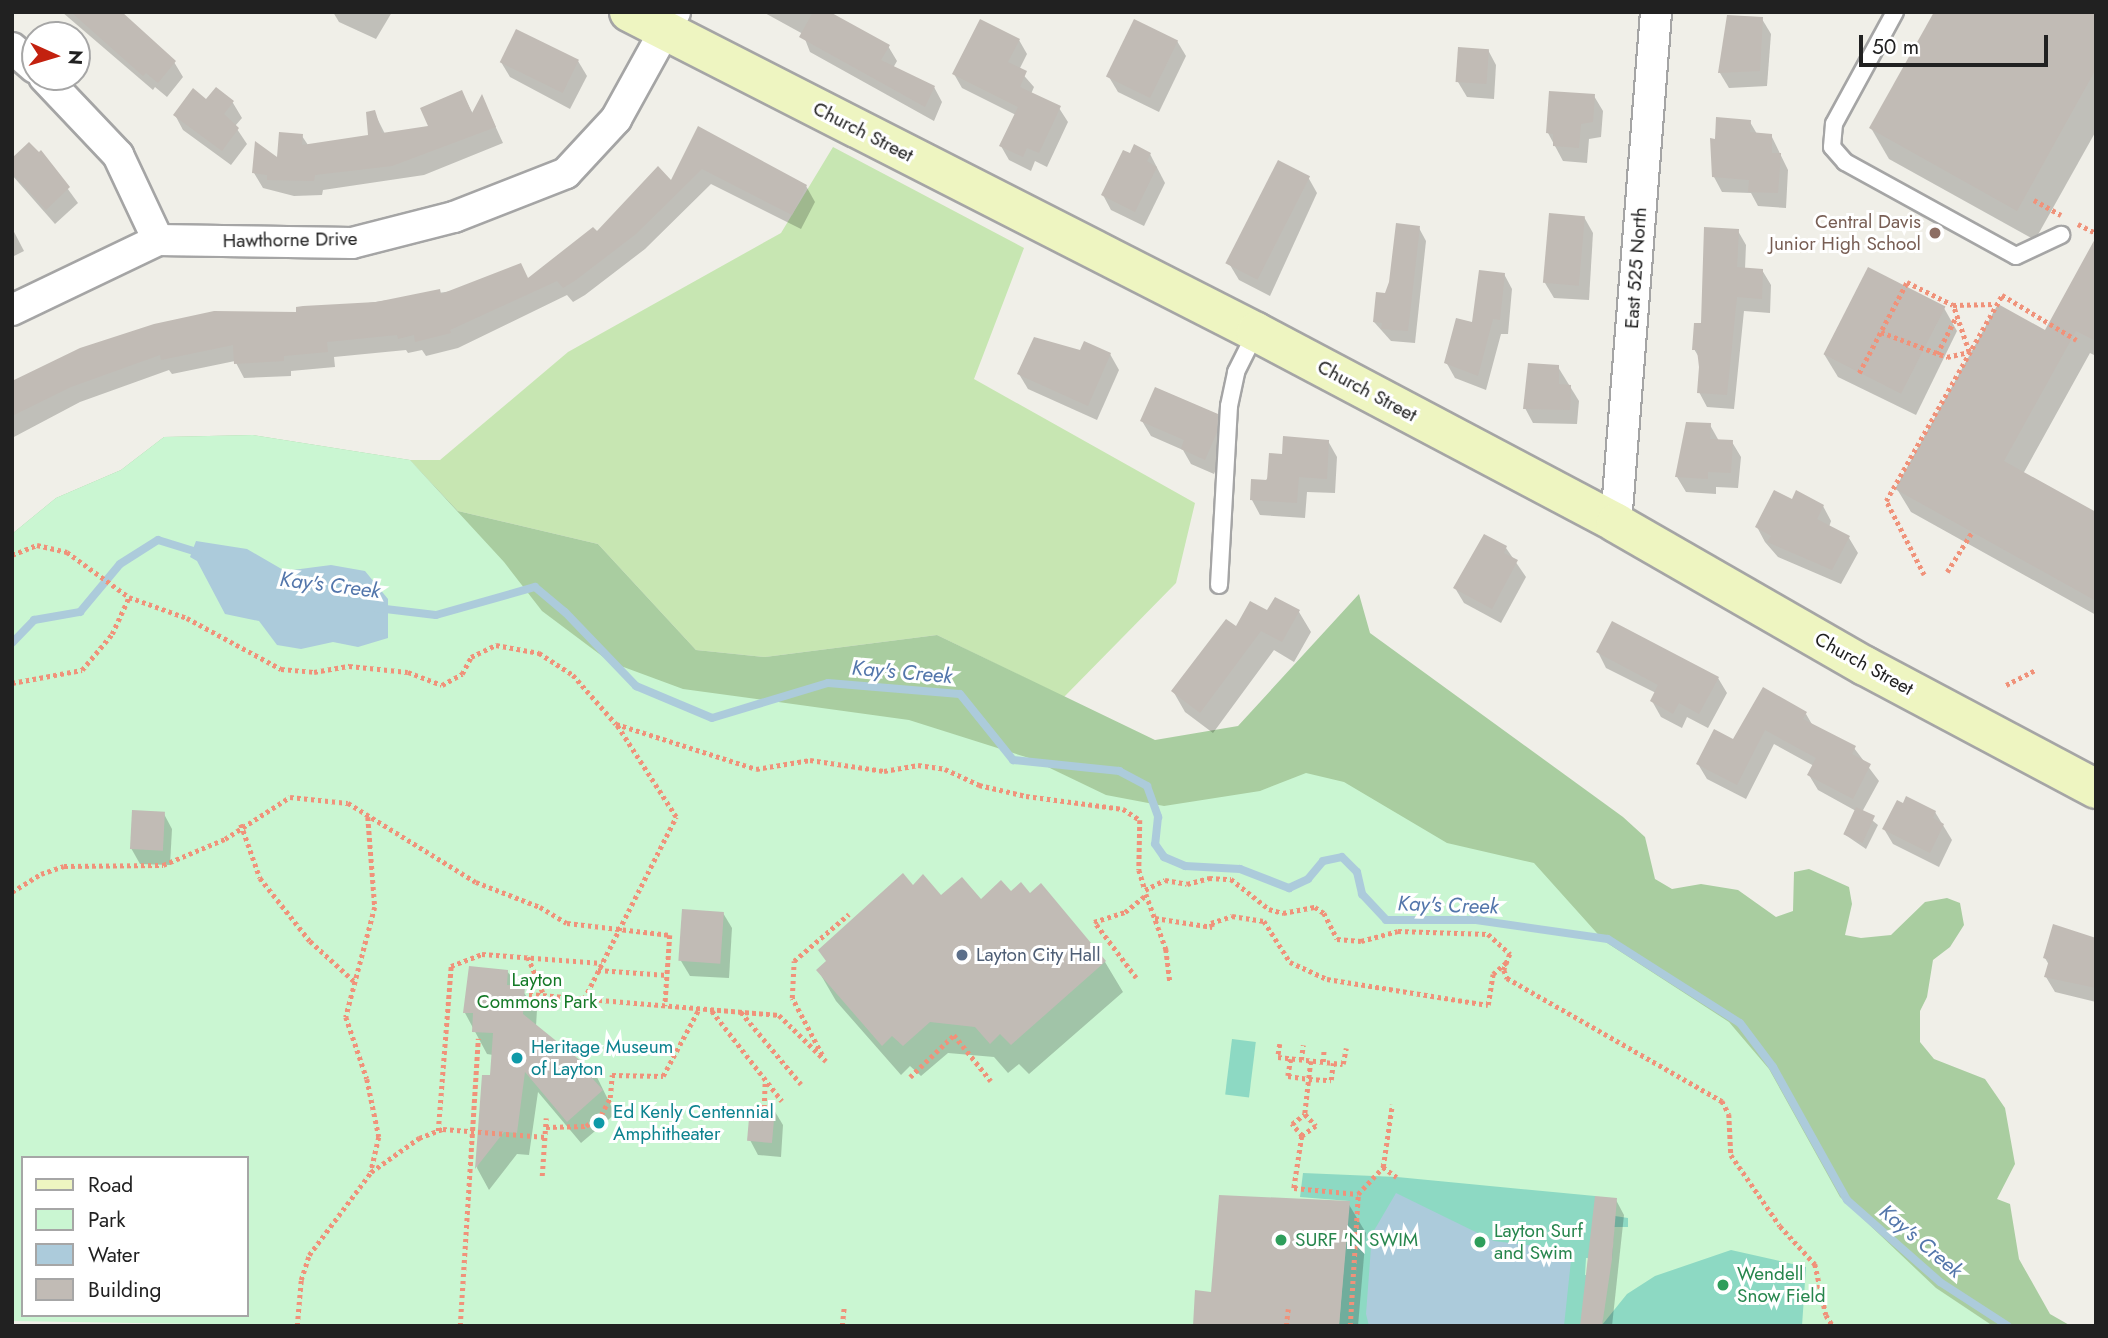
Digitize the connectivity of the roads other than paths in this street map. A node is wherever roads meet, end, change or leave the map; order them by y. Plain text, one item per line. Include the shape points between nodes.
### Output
1 (629, 12) edge
2 (1656, 12) edge
3 (1895, 12) edge
4 (670, 22) edge
5 (57, 91) edge
6 (2061, 235) dead end
7 (158, 240) junction
8 (12, 310) edge
9 (1256, 332) junction
10 (1616, 523) junction
11 (1219, 585) dead end
12 (2096, 789) edge

1 - 4 street, Church Street
2 - 10 street, East 525 North
3 - 6 lane via 1834,124 1832,147 1845,162 2016,256
4 - 7 street, Hawthorne Drive via 616,119 566,173 454,217 352,243
4 - 9 street, Church Street
5 - 7 street via 118,155
7 - 8 street, Hawthorne Drive
9 - 10 street, Church Street
9 - 11 lane via 1236,372 1229,406
10 - 12 street, Church Street via 1865,666

